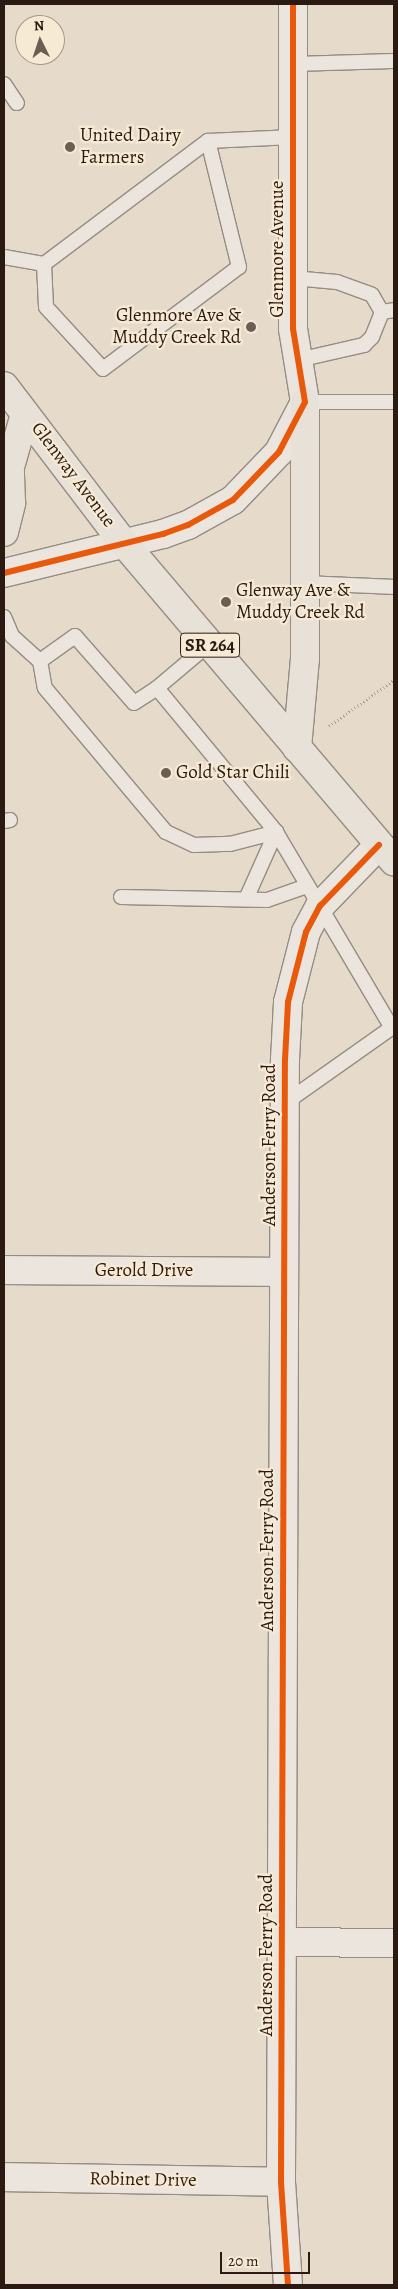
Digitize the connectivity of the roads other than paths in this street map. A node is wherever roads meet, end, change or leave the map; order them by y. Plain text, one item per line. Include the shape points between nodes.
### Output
1 (293, 4) edge
2 (394, 61) edge
3 (293, 64) junction
4 (4, 84) edge
5 (17, 103) dead end
6 (293, 138) junction
7 (208, 141) junction
8 (4, 257) edge
9 (44, 264) junction
10 (293, 278) junction
11 (388, 311) edge
12 (298, 360) junction
13 (4, 386) edge
14 (305, 402) junction
15 (394, 402) edge
16 (25, 414) junction
17 (4, 532) edge
18 (123, 542) junction
19 (4, 573) edge
20 (305, 583) junction
21 (394, 587) edge
22 (4, 617) edge
23 (209, 644) junction
24 (40, 661) junction
25 (157, 688) junction
26 (297, 748) junction
27 (276, 832) junction
28 (387, 853) edge
29 (313, 896) junction
30 (121, 897) dead end
31 (246, 899) junction
32 (393, 1027) edge
33 (285, 1103) junction
34 (4, 1270) edge
35 (284, 1272) junction
36 (282, 1942) junction
37 (394, 1943) edge
38 (4, 2177) edge
39 (281, 2182) junction
40 (288, 2285) edge

1 - 3 street, Glenmore Avenue
2 - 3 lane
3 - 6 street, Glenmore Avenue
4 - 5 lane
6 - 7 lane
6 - 10 street, Glenmore Avenue
7 - 9 lane
7 - 9 lane via 239,267 104,369 46,307
8 - 9 lane
10 - 11 lane via 337,282 359,289 372,295
10 - 12 street, Glenmore Avenue via 293,329
11 - 12 lane via 364,345
12 - 14 street, Glenmore Avenue
13 - 16 main road, Glenway Avenue / SR 264
14 - 15 lane
14 - 18 street via 279,452 233,500 188,525
14 - 20 main road
16 - 17 main road via 10,466 11,503
16 - 18 main road, Glenway Avenue / SR 264
18 - 19 street
18 - 23 main road, Glenway Avenue / SR 264
20 - 21 lane
20 - 26 main road via 305,659
22 - 24 lane via 12,636
23 - 25 lane
23 - 26 main road, Glenway Avenue / SR 264
24 - 25 lane via 75,636 134,703
24 - 27 lane via 45,688 166,832 194,845 230,844
25 - 27 lane
26 - 28 main road, Glenway Avenue / SR 264
27 - 29 lane
27 - 31 lane
28 - 29 street, Anderson Ferry Road
29 - 31 lane
29 - 32 lane
29 - 33 street, Anderson Ferry Road via 288,1002
30 - 31 lane
32 - 33 lane
33 - 35 street, Anderson Ferry Road
34 - 35 street, Gerold Drive
35 - 36 street, Anderson Ferry Road
36 - 37 street
36 - 39 street, Anderson Ferry Road
38 - 39 street, Robinet Drive
39 - 40 street, Anderson Ferry Road

